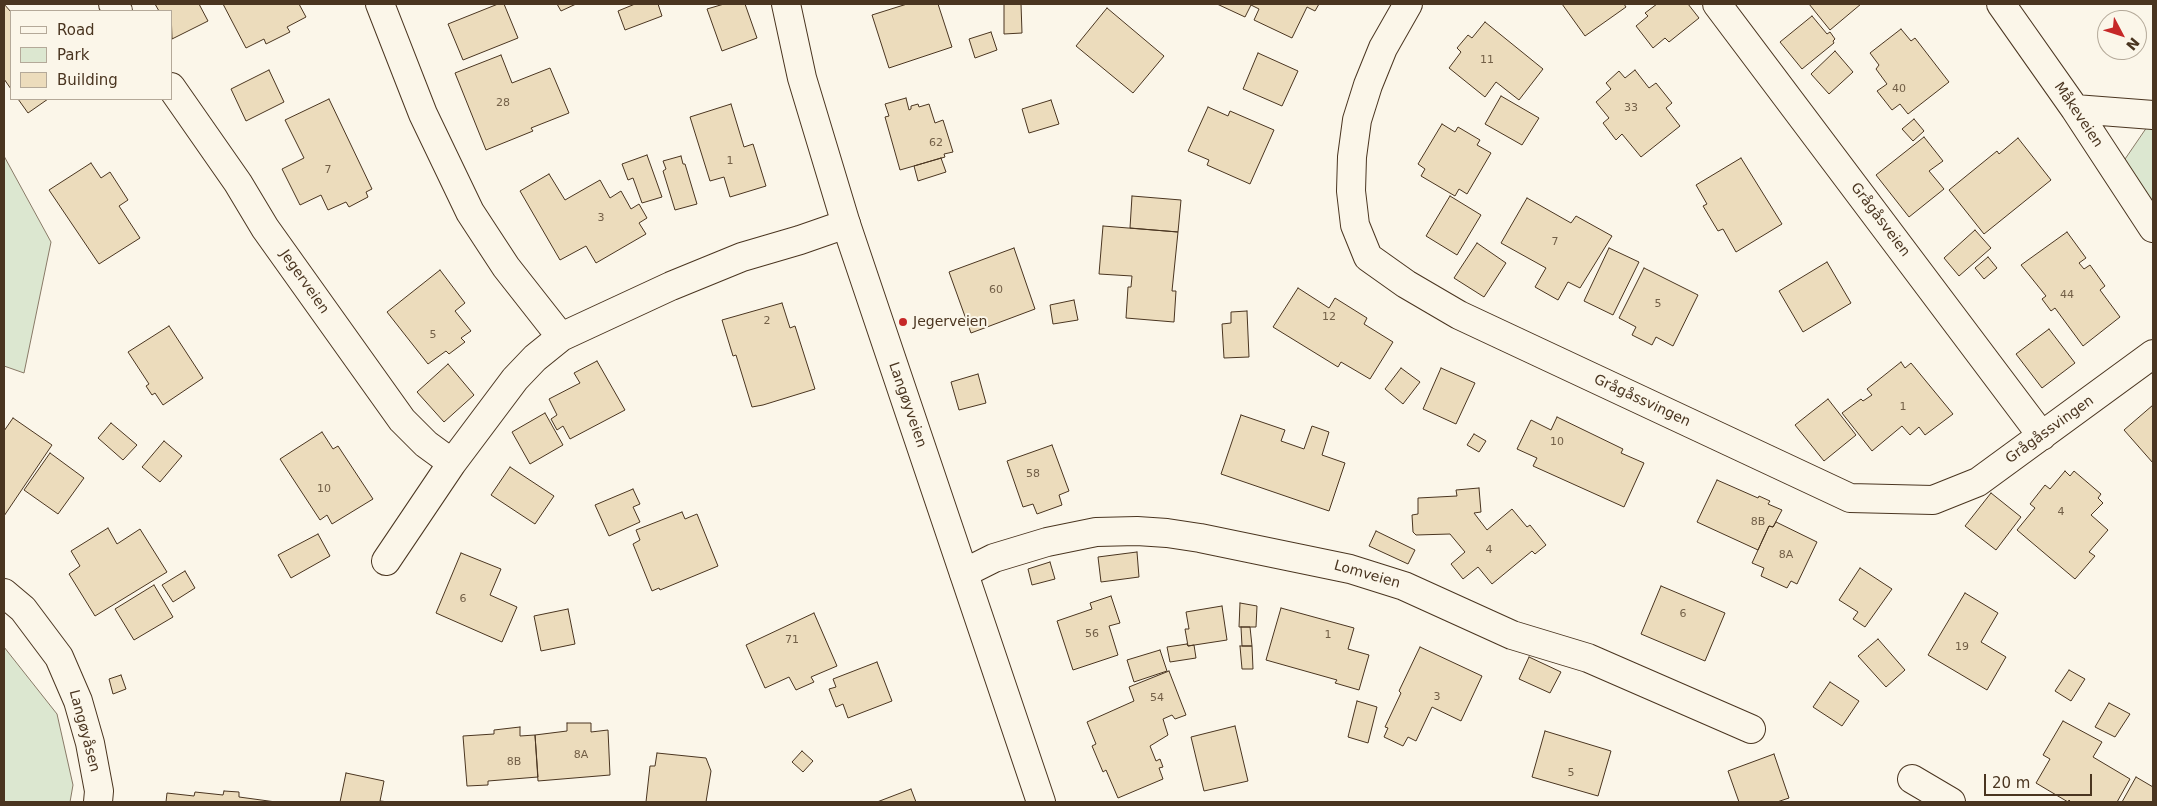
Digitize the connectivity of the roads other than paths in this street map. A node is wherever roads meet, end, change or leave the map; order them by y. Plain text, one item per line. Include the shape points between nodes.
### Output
1 (380, 4) edge
2 (786, 4) edge
3 (1408, 4) edge
4 (1717, 4) edge
5 (2001, 4) edge
6 (172, 88) edge
7 (2074, 109) junction
8 (2153, 115) edge
9 (846, 224) junction
10 (2153, 228) edge
11 (561, 337) junction
12 (2153, 354) edge
13 (2042, 436) junction
14 (452, 463) junction
15 (386, 561) dead end
16 (964, 574) junction
17 (4, 593) edge
18 (1751, 729) dead end
19 (1912, 779) dead end
20 (98, 802) edge
21 (1041, 802) edge
22 (1951, 802) edge

1 - 11 street via 423,114 470,212 506,267
2 - 9 street, Langøyveien via 802,78
3 - 13 street, Grågåssvingen via 1383,48 1363,102 1352,157 1351,191 1355,225 1368,257 1406,284 1459,315 1850,498 1933,500 1978,482
4 - 13 street, Grågåsveien
5 - 7 street, Måkeveien
6 - 14 street, Jegerveien via 265,228 396,413 426,444
7 - 8 street
7 - 10 street, Måkeveien
9 - 11 street via 742,257
9 - 16 street, Langøyveien
11 - 14 street via 515,380
12 - 13 street, Grågåssvingen
14 - 15 street
16 - 18 street, Lomveien via 994,558 1096,532 1167,533 1219,542 1350,569 1404,586 1512,634 1616,669
16 - 21 street, Langøyveien
17 - 20 street, Langøyåsen via 24,609 59,657 78,701 90,743
19 - 22 street

